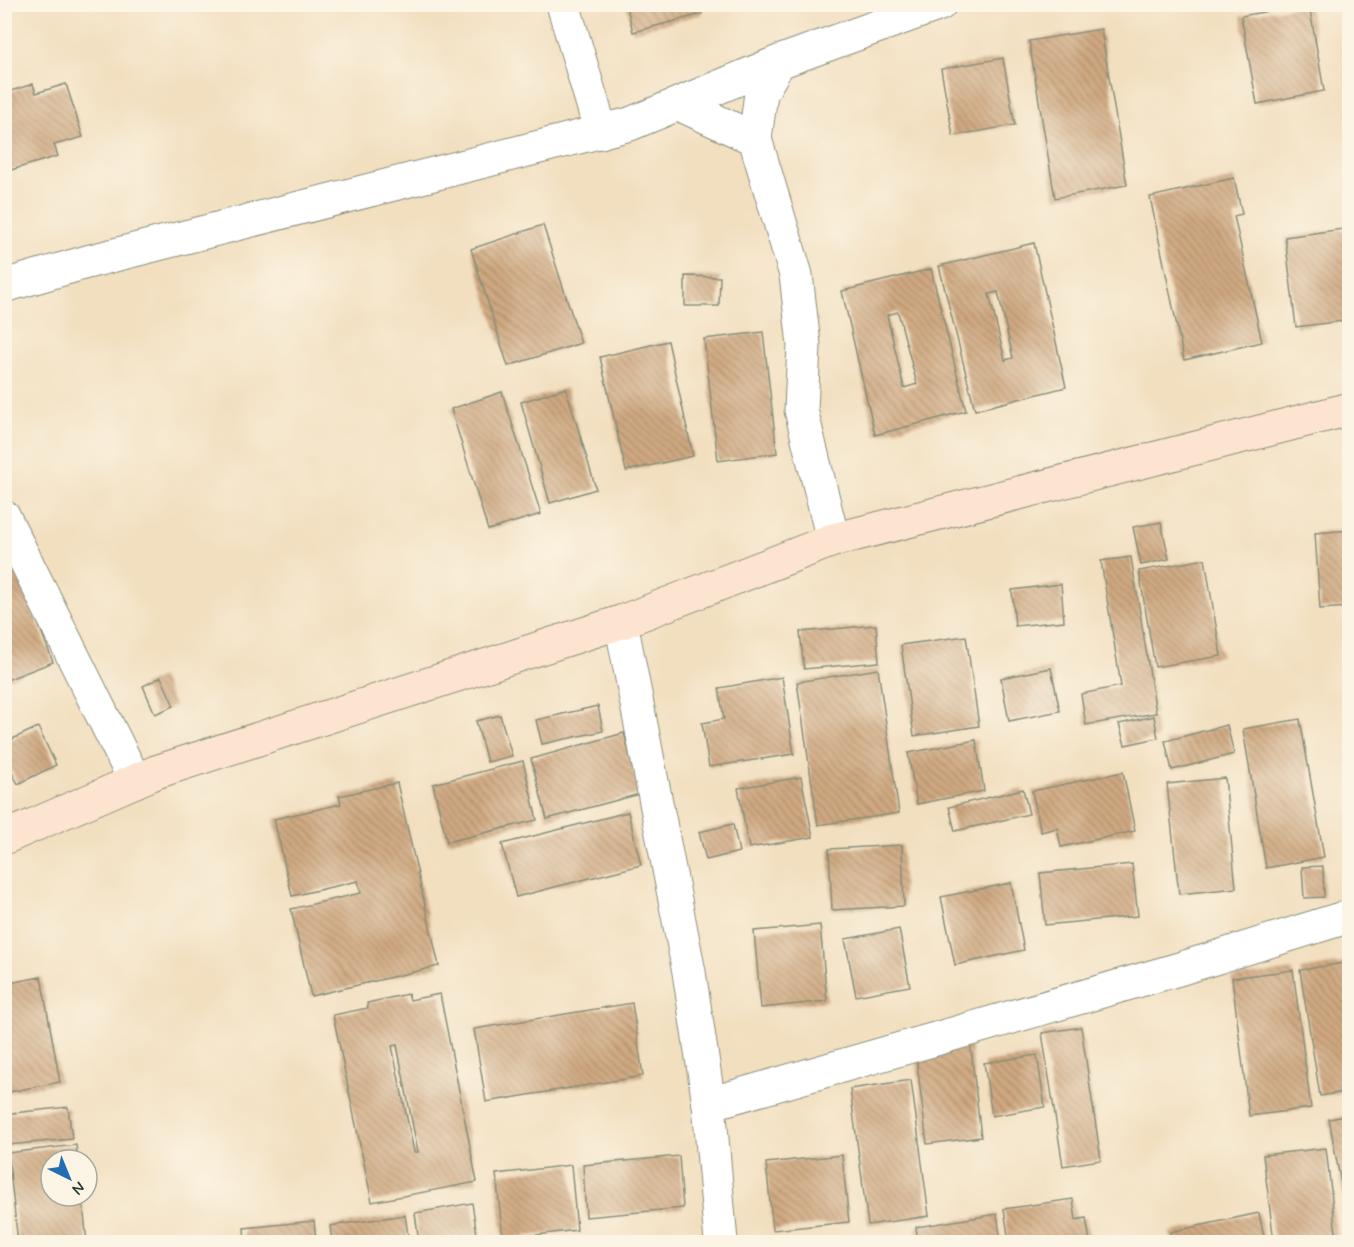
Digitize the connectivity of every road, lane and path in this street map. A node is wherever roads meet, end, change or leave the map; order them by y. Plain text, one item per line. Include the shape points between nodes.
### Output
1 (563, 4) edge
2 (940, 4) edge
3 (779, 62) junction
4 (679, 104) junction
5 (601, 132) junction
6 (755, 139) junction
7 (4, 286) edge
8 (1350, 409) edge
9 (4, 517) edge
10 (833, 540) junction
11 (621, 622) junction
12 (135, 781) junction
13 (4, 838) edge
14 (1350, 916) edge
15 (709, 1104) junction
16 (721, 1242) edge

1 - 5 street
2 - 3 street
3 - 4 street
3 - 6 street via 761,93
4 - 5 street
4 - 6 street
5 - 7 street
6 - 10 street via 796,275 804,345 801,410
8 - 10 street
9 - 12 street
10 - 11 street
11 - 12 street
11 - 15 street via 689,972
12 - 13 street
14 - 15 street
15 - 16 street

